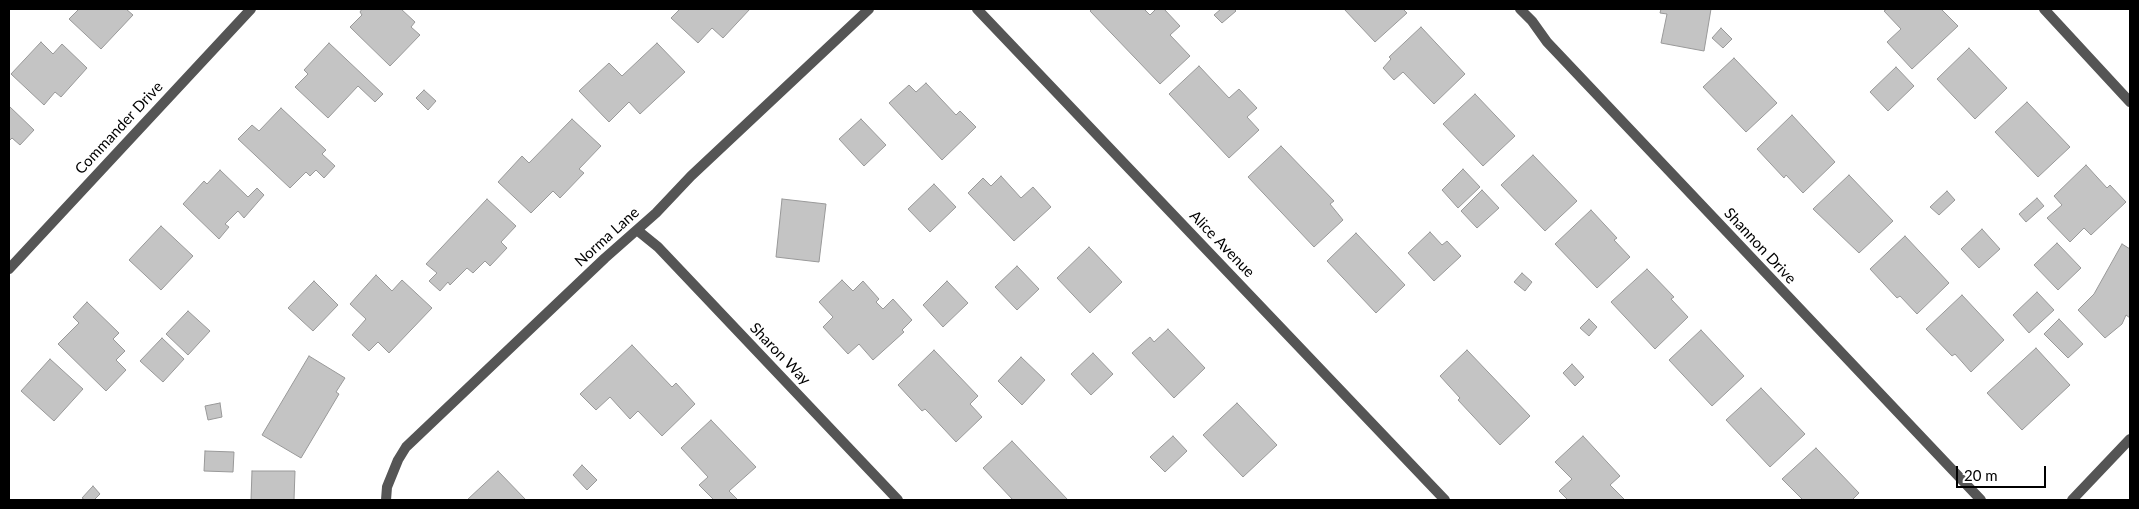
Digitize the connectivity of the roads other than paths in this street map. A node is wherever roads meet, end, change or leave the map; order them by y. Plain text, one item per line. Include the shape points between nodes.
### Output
1 (252, 9) edge
2 (869, 9) edge
3 (977, 9) edge
4 (2044, 9) edge
5 (1523, 10) edge
6 (2130, 102) edge
7 (637, 230) junction
8 (9, 269) edge
9 (2130, 439) edge
10 (386, 500) edge
11 (898, 500) edge
12 (1444, 500) edge
13 (1981, 500) edge
14 (2072, 500) edge

1 - 8 street, Commander Drive
2 - 7 street, Norma Lane
3 - 12 street, Alice Avenue
4 - 6 street
5 - 13 street, Shannon Drive via 1547,42
7 - 10 street, Norma Lane via 406,447 387,487
7 - 11 street, Sharon Way via 658,247
9 - 14 street

